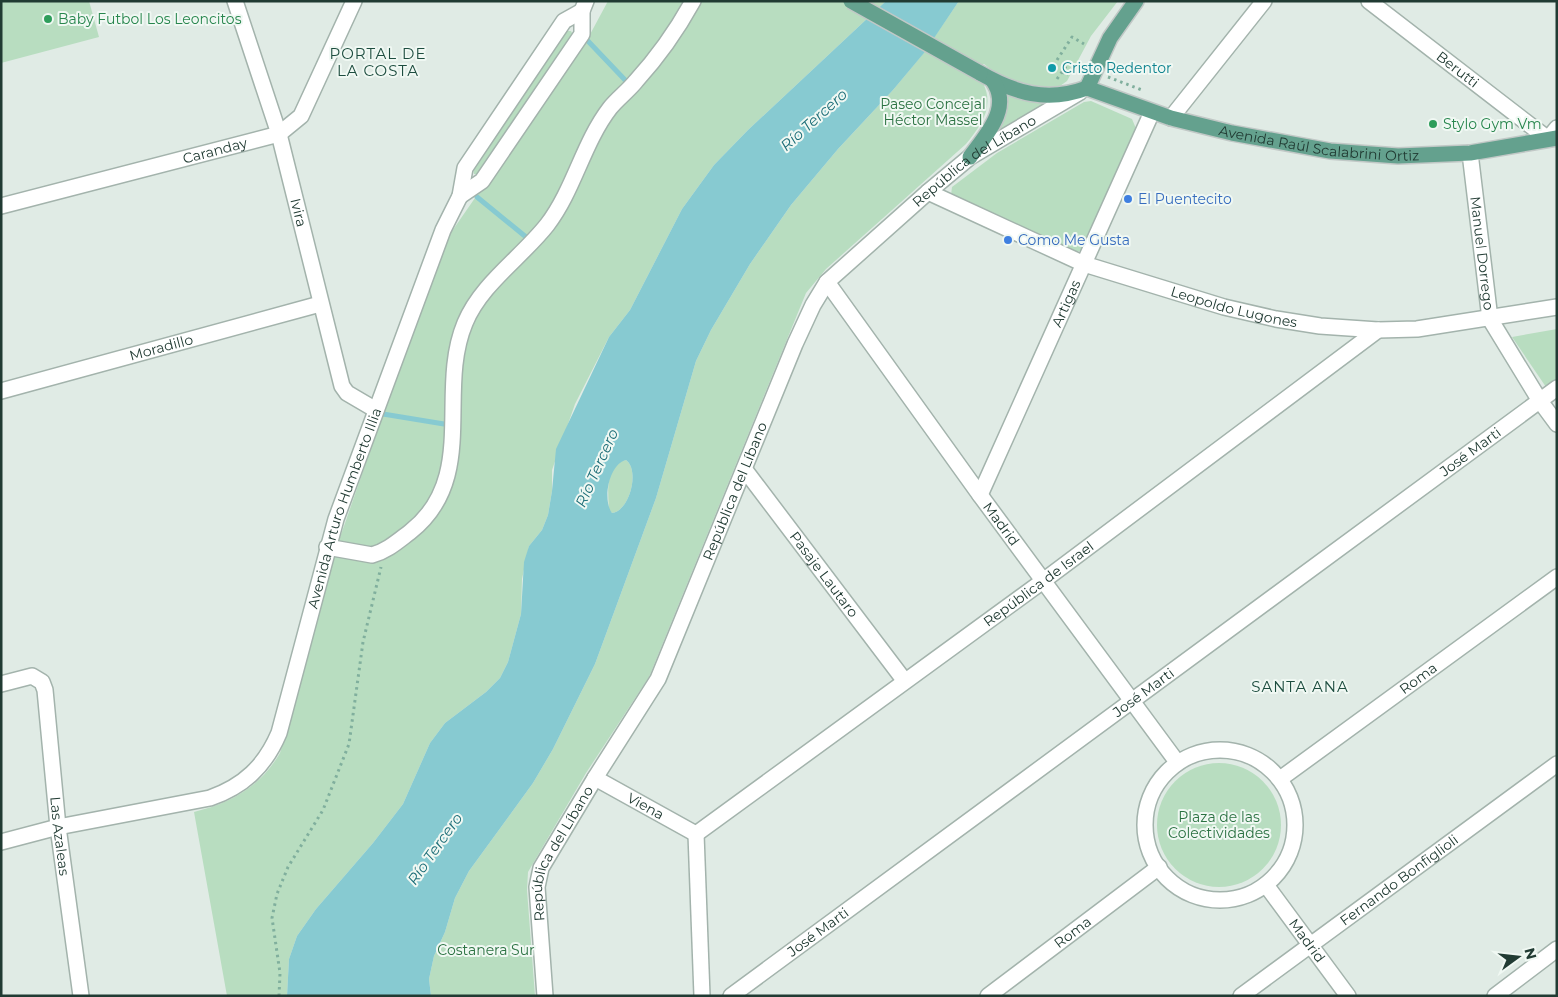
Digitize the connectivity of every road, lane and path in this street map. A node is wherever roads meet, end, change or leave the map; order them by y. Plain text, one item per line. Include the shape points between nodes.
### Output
1 (235, 1) edge
2 (354, 1) edge
3 (693, 1) edge
4 (851, 1) edge
5 (1136, 1) edge
6 (1264, 1) edge
7 (1369, 1) edge
8 (584, 6) edge
9 (1084, 44) dead end
10 (1057, 60) dead end
11 (1063, 60) dead end
12 (1062, 72) junction
13 (1068, 75) dead end
14 (987, 77) junction
15 (1057, 79) dead end
16 (1086, 88) junction
17 (1152, 112) junction
18 (1172, 118) junction
19 (279, 134) junction
20 (1554, 135) edge
21 (1470, 153) junction
22 (970, 157) junction
23 (928, 192) junction
24 (460, 196) junction
25 (1, 206) edge
26 (1084, 264) junction
27 (828, 282) junction
28 (320, 304) junction
29 (1557, 307) edge
30 (1490, 319) junction
31 (1378, 330) junction
32 (1557, 388) edge
33 (1, 391) edge
34 (1540, 401) junction
35 (376, 410) junction
36 (1557, 424) edge
37 (745, 470) junction
38 (980, 495) junction
39 (327, 547) junction
40 (386, 550) junction
41 (1557, 577) edge
42 (1043, 581) junction
43 (904, 680) junction
44 (1, 684) edge
45 (1131, 700) junction
46 (1178, 762) junction
47 (1557, 764) edge
48 (595, 778) junction
49 (1280, 779) junction
50 (58, 827) junction
51 (696, 834) junction
52 (1, 842) edge
53 (1158, 867) junction
54 (1266, 884) junction
55 (1310, 944) junction
56 (1557, 949) edge
57 (81, 996) edge
58 (279, 996) edge
59 (545, 996) edge
60 (702, 996) edge
61 (731, 996) edge
62 (988, 996) edge
63 (1241, 996) edge
64 (1348, 996) edge
65 (1494, 996) edge

1 - 19 street, Ivira
2 - 19 street, Caranday via 301,116
3 - 40 street via 663,50 610,108 566,195 548,223 470,313 454,359 454,433 444,485 428,515
4 - 14 main road, bridge
5 - 16 main road via 1110,38
6 - 18 street
7 - 20 street, Berutti
8 - 24 street, Avenida Arturo Humberto Illia via 564,21 465,168
8 - 24 street, Avenida Arturo Humberto Illia via 582,34 482,181
9 - 10 path via 1072,37
11 - 12 path via 1067,64
12 - 13 path
12 - 15 path
14 - 16 main road via 1026,93 1044,96 1065,96
14 - 22 main road via 1000,97 999,110
16 - 17 main road, Avenida Raúl Scalabrini Ortiz
16 - 22 street, República del Líbano
17 - 18 main road, Avenida Raúl Scalabrini Ortiz
17 - 26 street, Artigas
18 - 21 main road, Avenida Raúl Scalabrini Ortiz via 1330,151 1398,156
19 - 25 street, Caranday
19 - 28 street, Ivira
20 - 21 main road, Avenida Raúl Scalabrini Ortiz
21 - 30 street, Manuel Dorrego
22 - 23 street, República del Líbano
23 - 26 street, Leopoldo Lugones
23 - 27 street, República del Líbano
24 - 35 street, Avenida Arturo Humberto Illia
26 - 31 street, Leopoldo Lugones via 1224,307 1320,326
26 - 38 street, Artigas
27 - 37 street, República del Líbano via 795,344
27 - 38 street, Madrid
28 - 33 street, Moradillo
28 - 35 street, Ivira via 342,386 347,393
29 - 30 street, Leopoldo Lugones
30 - 31 street, Leopoldo Lugones via 1417,329
30 - 34 street, Manuel Dorrego
31 - 42 street, República de Israel
32 - 34 street, José Marti
34 - 36 street, Manuel Dorrego
34 - 45 street, José Marti
35 - 39 street, Avenida Arturo Humberto Illia
37 - 43 street, Pasaje Lautaro
37 - 48 street, República del Líbano via 658,679
38 - 42 street, Madrid
39 - 40 street via 372,555
39 - 50 street, Avenida Arturo Humberto Illia via 274,745 259,768 231,790 210,798
40 - 58 path via 363,642 349,744 322,810 288,867 277,894 272,918 280,973
41 - 49 street, Roma
42 - 43 street, República de Israel
42 - 45 street, Madrid
43 - 51 street, República de Israel
44 - 50 street, Las Azaleas via 28,677 38,678 45,690
45 - 46 street, Madrid
45 - 61 street, José Marti
46 - 49 street via 1207,750 1240,752 1262,762
46 - 53 street via 1164,774 1147,805 1147,841
47 - 55 street, Fernando Bonfiglioli
48 - 51 street, Viena
48 - 59 street, República del Líbano via 537,878
49 - 54 street via 1290,796 1295,834 1290,853 1280,871
50 - 52 street, Avenida Arturo Humberto Illia
50 - 57 street, Las Azaleas
51 - 60 street
53 - 54 street via 1176,886 1212,900 1240,897
53 - 62 street, Roma
54 - 55 street, Madrid
55 - 63 street, Fernando Bonfiglioli
55 - 64 street, Madrid
56 - 65 street

